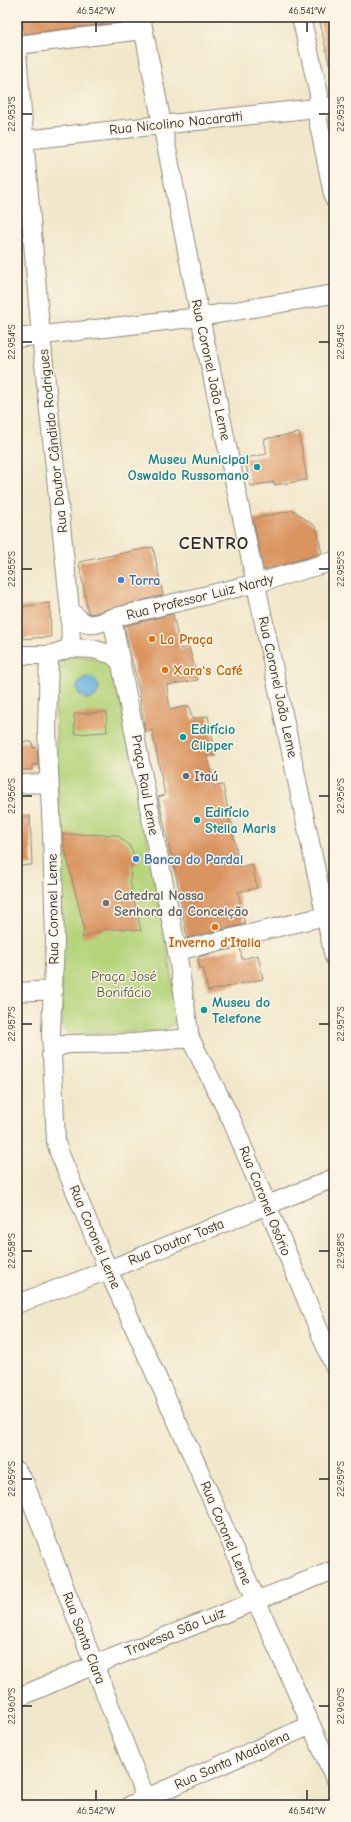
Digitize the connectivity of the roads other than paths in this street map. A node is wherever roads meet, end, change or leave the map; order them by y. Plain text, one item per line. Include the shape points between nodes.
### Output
1 (300, 17) edge
2 (142, 23) edge
3 (17, 45) edge
4 (17, 53) edge
5 (326, 107) edge
6 (162, 124) junction
7 (21, 139) edge
8 (334, 199) edge
9 (334, 294) edge
10 (200, 317) junction
11 (41, 335) junction
12 (17, 338) edge
13 (334, 561) edge
14 (257, 583) junction
15 (70, 610) junction
16 (112, 618) junction
17 (72, 648) junction
18 (17, 655) edge
19 (48, 655) junction
20 (121, 663) junction
21 (49, 783) junction
22 (17, 784) edge
23 (329, 914) edge
24 (177, 951) junction
25 (334, 957) edge
26 (54, 990) junction
27 (17, 992) edge
28 (51, 1032) junction
29 (190, 1038) junction
30 (68, 1044) junction
31 (51, 1055) junction
32 (334, 1178) edge
33 (266, 1205) junction
34 (108, 1270) junction
35 (17, 1304) edge
36 (334, 1366) edge
37 (17, 1472) edge
38 (334, 1570) edge
39 (255, 1600) junction
40 (94, 1665) junction
41 (17, 1698) edge
42 (311, 1725) junction
43 (334, 1777) edge
44 (141, 1803) edge

1 - 5 street via 319,94
2 - 3 street
2 - 6 street, Rua Coronel João Leme
4 - 7 street, Rua Doutor Cândido Rodrigues
5 - 6 street, Rua Nicolino Nacaratti
5 - 8 street
6 - 7 street, Rua Nicolino Nacaratti
6 - 10 street, Rua Coronel João Leme
7 - 11 street, Rua Doutor Cândido Rodrigues
9 - 10 street
10 - 11 street
10 - 14 street, Rua Coronel João Leme
11 - 12 street
11 - 15 street, Rua Doutor Cândido Rodrigues
13 - 14 street, Rua Professor Luiz Nardy
14 - 16 street, Rua Professor Luiz Nardy
14 - 23 street, Rua Coronel João Leme
15 - 16 street, Rua Professor Luiz Nardy via 88,625
15 - 17 street, Rua Doutor Cândido Rodrigues
16 - 20 street, Praça Raul Leme
17 - 19 street
17 - 20 street via 99,650
18 - 19 street
19 - 21 street, Rua Coronel Leme
20 - 24 street, Praça Raul Leme
21 - 22 street
21 - 26 street, Rua Coronel Leme
23 - 24 street
23 - 25 street, Rua Coronel João Leme
24 - 29 street
26 - 27 street
26 - 28 street, Rua Coronel Leme
28 - 30 street
28 - 31 street, Rua Coronel Leme
29 - 30 street via 134,1043
29 - 33 street, Rua Coronel Osório via 232,1122
30 - 31 street via 58,1047
31 - 34 street, Rua Coronel Leme via 56,1142
32 - 33 street, Rua Doutor Tosta
33 - 34 street, Rua Doutor Tosta
33 - 36 street, Rua Coronel Osório
34 - 35 street, Rua Doutor Tosta
34 - 39 street, Rua Coronel Leme
37 - 40 street, Rua Santa Clara via 25,1484
38 - 39 street, Travessa São Luiz
39 - 40 street, Travessa São Luiz
39 - 42 street, Rua Coronel Leme
40 - 41 street, Travessa São Luiz
40 - 44 street, Rua Santa Clara
42 - 43 street, Rua Coronel Leme
42 - 44 street, Rua Santa Madalena

